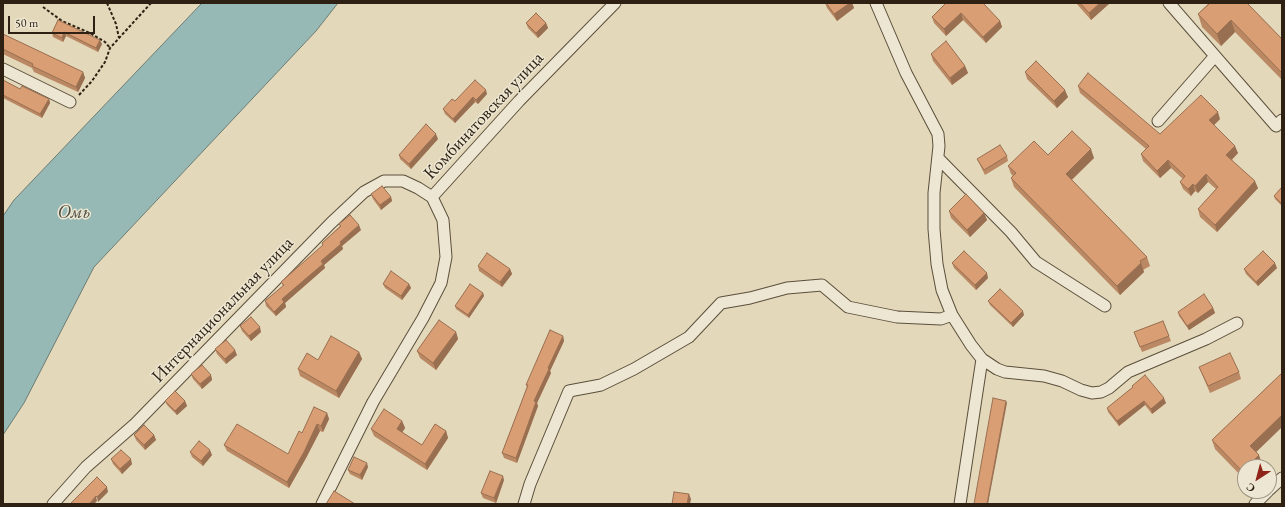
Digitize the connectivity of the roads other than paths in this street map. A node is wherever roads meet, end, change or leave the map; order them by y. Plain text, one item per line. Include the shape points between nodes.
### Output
1 (615, 3) edge
2 (876, 3) edge
3 (1169, 3) edge
4 (1215, 56) junction
5 (3, 69) edge
6 (70, 102) road end
7 (1282, 120) edge
8 (1158, 121) dead end
9 (938, 159) junction
10 (432, 197) junction
11 (1104, 306) dead end
12 (952, 314) junction
13 (1237, 323) dead end
14 (982, 359) junction
15 (54, 504) edge
16 (322, 504) edge
17 (524, 504) edge
18 (960, 504) edge

1 - 10 street, Комбинатовская улица via 518,101
2 - 9 street via 906,73 938,134
3 - 4 street
4 - 7 street via 1276,126
4 - 8 street
5 - 6 street
9 - 11 street via 1011,232 1036,262
9 - 12 street via 934,193 937,264 942,290
10 - 15 street, Интернациональная улица via 402,181 384,181 364,192 134,425 86,467
10 - 16 street, Комбинатовская улица via 443,220 446,257 441,283 373,402
12 - 14 street
12 - 17 street via 941,319 897,317 848,307 822,285 787,288 721,303 689,337 634,370 601,385 569,392
13 - 14 street via 1206,340 1128,372 1100,392 1092,393 1044,376 997,369
14 - 18 street

